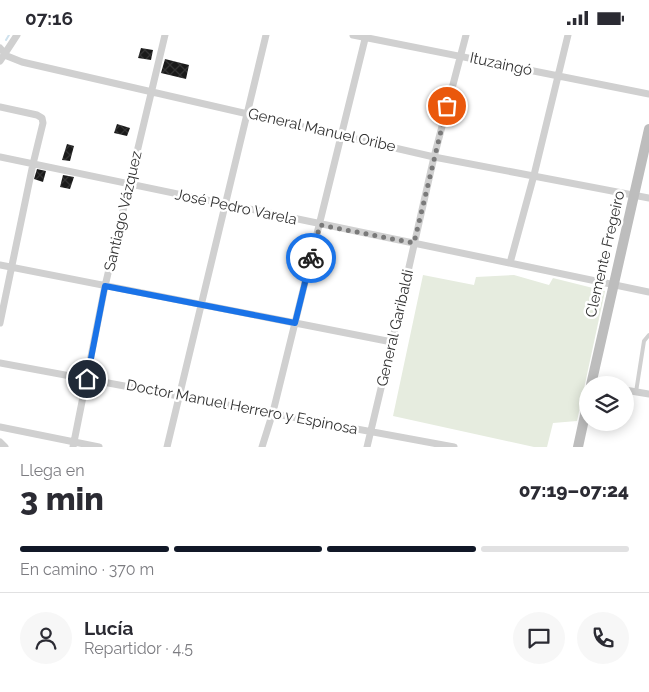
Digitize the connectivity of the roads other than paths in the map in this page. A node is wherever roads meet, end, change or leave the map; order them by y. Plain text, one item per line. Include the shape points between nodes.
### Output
1 (16, 35) edge
2 (164, 35) edge
3 (266, 35) edge
4 (353, 35) edge
5 (466, 35) edge
6 (568, 35) edge
7 (366, 36) edge
8 (1, 54) edge
9 (461, 55) junction
10 (558, 76) junction
11 (152, 91) junction
12 (649, 94) edge
13 (0, 107) edge
14 (246, 112) junction
15 (649, 129) edge
16 (341, 134) junction
17 (0, 157) edge
18 (434, 157) junction
19 (33, 164) junction
20 (534, 175) junction
21 (128, 184) junction
22 (634, 195) junction
23 (649, 198) edge
24 (225, 205) junction
25 (320, 225) junction
26 (414, 243) junction
27 (510, 263) junction
28 (0, 265) edge
29 (12, 267) junction
30 (614, 285) junction
31 (105, 286) junction
32 (649, 292) edge
33 (201, 304) junction
34 (0, 323) edge
35 (295, 323) junction
36 (649, 335) edge
37 (392, 342) junction
38 (648, 352) edge
39 (642, 353) junction
40 (0, 363) edge
41 (596, 376) edge
42 (87, 379) junction
43 (636, 392) joint
44 (179, 395) junction
45 (649, 395) edge
46 (273, 412) junction
47 (0, 427) edge
48 (370, 431) junction
49 (581, 431) edge
50 (0, 442) edge
51 (73, 444) edge
52 (4, 447) edge
53 (99, 447) edge
54 (166, 447) edge
55 (262, 447) edge
56 (366, 447) edge
57 (454, 447) edge
58 (578, 447) edge

1 - 8 street
2 - 11 street, Santiago Vázquez
3 - 14 street
4 - 7 street, Ituzaingó
5 - 9 street, General Garibaldi
6 - 10 street
7 - 9 street, Ituzaingó
7 - 16 street
8 - 11 street, General Manuel Oribe via 22,62
9 - 10 street, Ituzaingó
9 - 18 street, General Garibaldi
10 - 12 street, Ituzaingó
10 - 20 street
11 - 14 street, General Manuel Oribe
11 - 21 street, Santiago Vázquez
13 - 19 street via 42,118
14 - 16 street, General Manuel Oribe
14 - 24 street
15 - 22 street, Clemente Fregeiro
16 - 18 street, General Manuel Oribe
16 - 25 street
17 - 19 street, José Pedro Varela
18 - 20 street, General Manuel Oribe
18 - 26 street, General Garibaldi
19 - 21 street, José Pedro Varela
19 - 29 street
20 - 22 street, General Manuel Oribe
20 - 27 street
21 - 24 street, José Pedro Varela
21 - 31 street, Santiago Vázquez
22 - 23 street, General Manuel Oribe
22 - 30 street, Clemente Fregeiro
24 - 25 street, José Pedro Varela
24 - 33 street
25 - 26 street, José Pedro Varela
25 - 35 street
26 - 27 street, José Pedro Varela
26 - 37 street, General Garibaldi
27 - 30 street, José Pedro Varela
28 - 29 street
29 - 31 street
29 - 34 street
30 - 32 street, José Pedro Varela
30 - 41 street, Clemente Fregeiro
31 - 33 street
31 - 42 street, Santiago Vázquez
33 - 35 street
33 - 44 street
35 - 37 street
35 - 46 street
36 - 39 lane
37 - 48 street, General Garibaldi
38 - 39 lane
39 - 43 lane
40 - 42 street, Doctor Manuel Herrero y Espinosa
42 - 44 street, Doctor Manuel Herrero y Espinosa
42 - 51 street, Santiago Vázquez
43 - 45 street
44 - 46 street, Doctor Manuel Herrero y Espinosa
44 - 54 street
46 - 48 street, Doctor Manuel Herrero y Espinosa
46 - 55 street
47 - 51 street
48 - 56 street, General Garibaldi
48 - 57 street, Doctor Manuel Herrero y Espinosa
49 - 58 street
50 - 52 street
51 - 53 street

